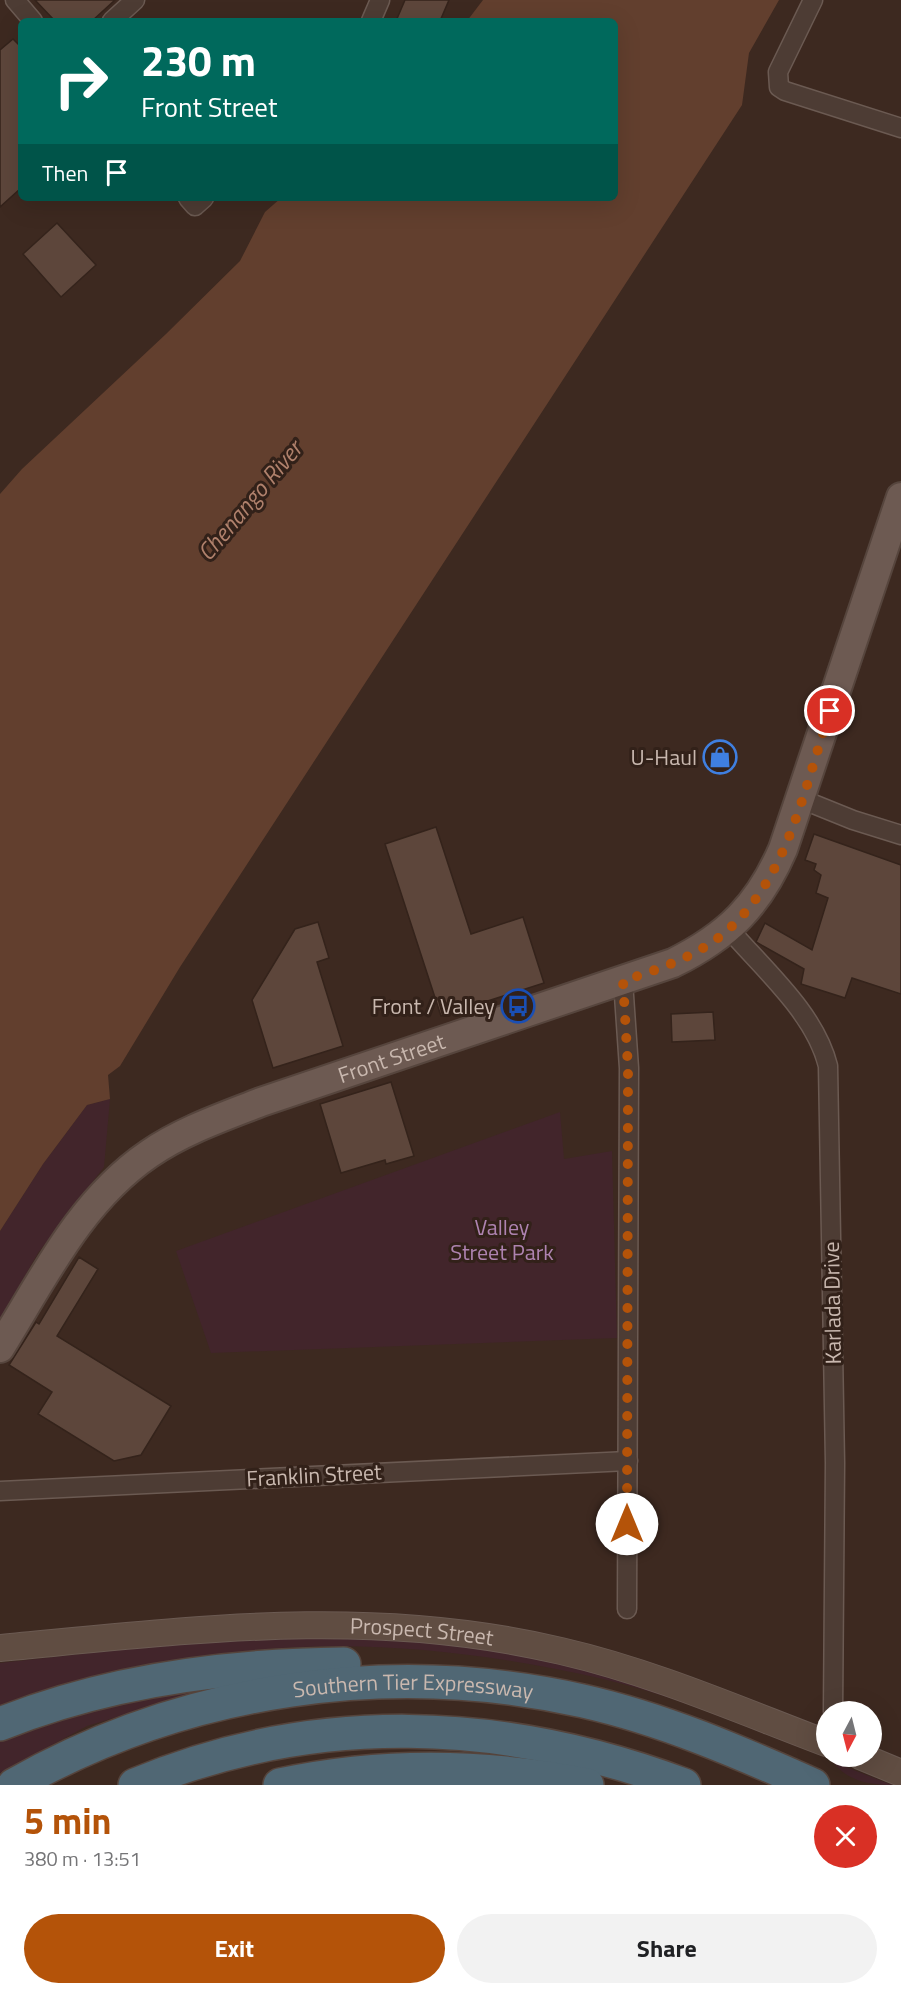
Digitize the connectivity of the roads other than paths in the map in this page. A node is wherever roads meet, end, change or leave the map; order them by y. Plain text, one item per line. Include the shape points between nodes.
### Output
1 (15, 0) edge
2 (135, 0) edge
3 (380, 0) edge
4 (813, 0) edge
5 (30, 18) edge
6 (115, 18) edge
7 (372, 18) edge
8 (901, 128) edge
9 (901, 497) edge
10 (801, 799) junction
11 (901, 835) edge
12 (729, 929) junction
13 (623, 981) junction
14 (0, 1348) edge
15 (628, 1461) junction
16 (0, 1491) edge
17 (627, 1609) dead end
18 (0, 1648) edge
19 (584, 1701) junction
20 (833, 1701) edge
21 (0, 1724) edge
22 (816, 1739) edge
23 (882, 1765) edge
24 (901, 1773) edge
25 (14, 1785) edge
26 (135, 1785) edge
27 (280, 1785) edge
28 (587, 1785) edge
29 (684, 1785) edge
30 (813, 1785) edge

1 - 5 street
2 - 6 street
3 - 7 street
4 - 8 street via 778,72 779,87
9 - 10 main road, Front Street
10 - 11 street
10 - 12 main road, Front Street via 774,870 752,904
12 - 13 main road, Front Street via 696,952
12 - 20 street, Karlada Drive via 813,1026 828,1066 835,1463
13 - 14 main road, Front Street via 261,1102 206,1123 150,1153 113,1183 75,1225
13 - 15 street via 628,1068
15 - 16 street, Franklin Street
15 - 17 street
18 - 22 street, Prospect Street via 280,1624 352,1623 435,1630 527,1644 621,1667
19 - 21 highway via 471,1671 318,1665 248,1669 144,1684
19 - 25 highway, Southern Tier Expressway via 526,1690 438,1682 284,1690 142,1726 85,1748
19 - 30 highway, Southern Tier Expressway via 683,1732
23 - 24 street
26 - 29 highway via 195,1763 270,1744 350,1733 424,1731 508,1738 575,1750
27 - 28 highway via 351,1773 420,1769 518,1774

